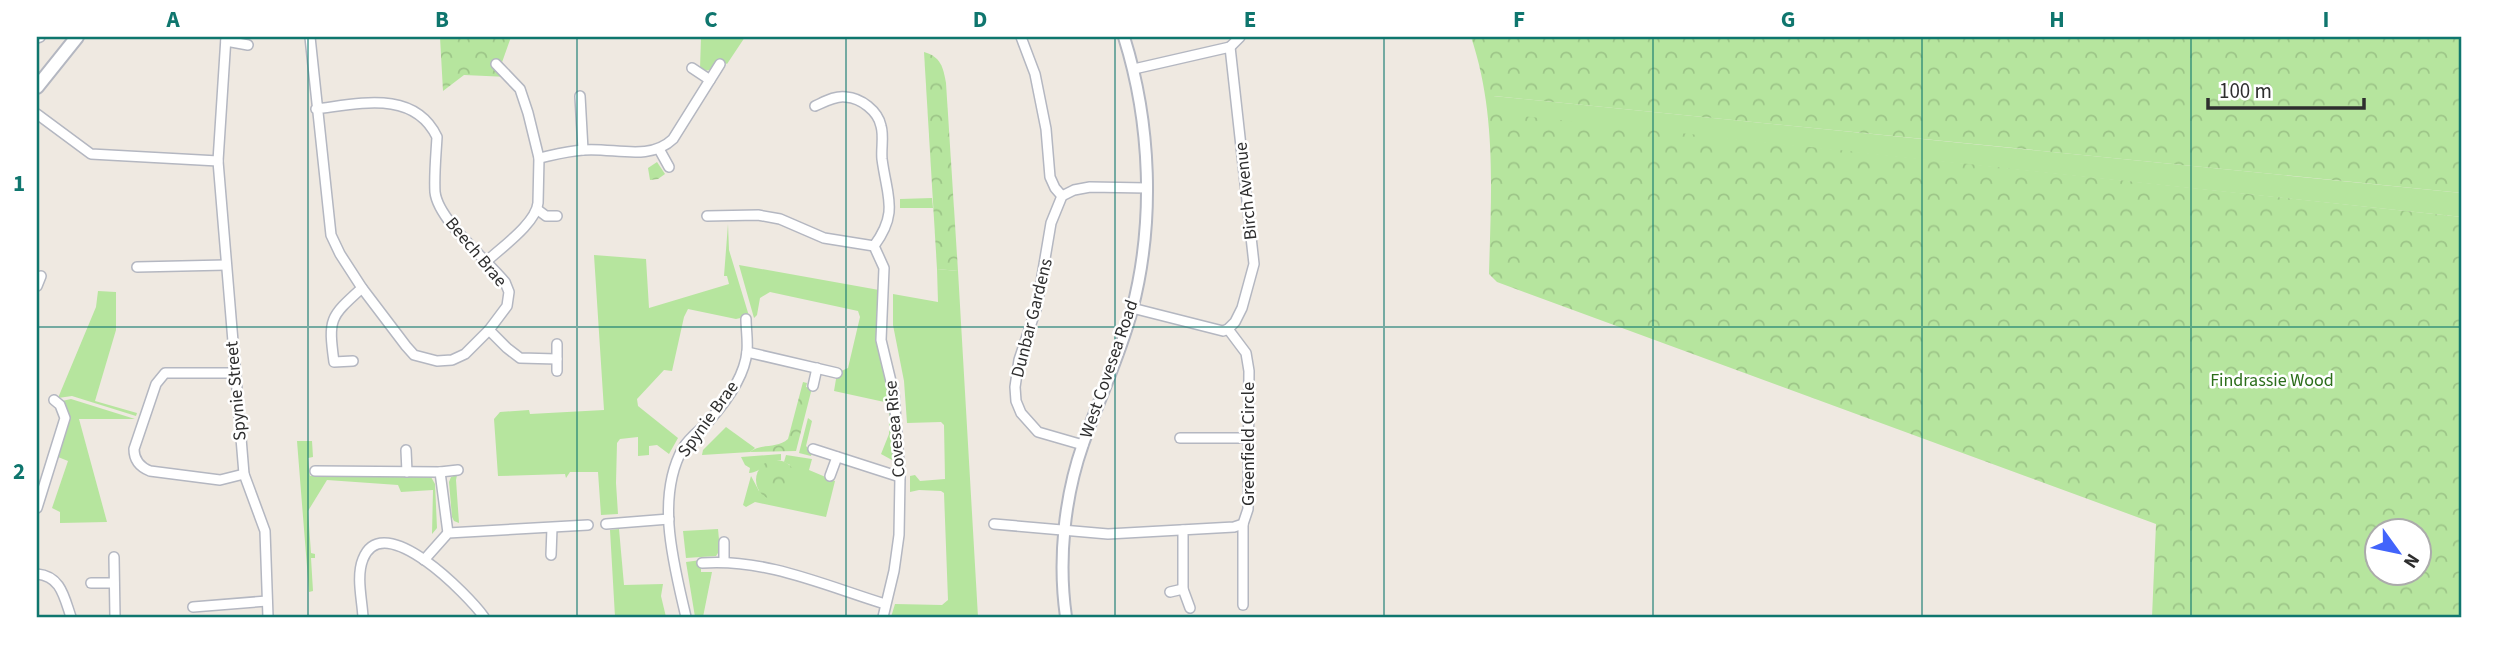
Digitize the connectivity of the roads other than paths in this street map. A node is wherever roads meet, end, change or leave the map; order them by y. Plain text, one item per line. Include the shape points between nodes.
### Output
1 (77, 37) edge
2 (310, 37) edge
3 (1021, 37) edge
4 (1124, 37) edge
5 (1240, 37) edge
6 (226, 39) edge
7 (248, 45) dead end
8 (1230, 47) junction
9 (496, 64) dead end
10 (720, 64) dead end
11 (692, 68) dead end
12 (1134, 69) junction
13 (710, 80) junction
14 (37, 87) edge
15 (580, 96) dead end
16 (815, 106) dead end
17 (316, 108) junction
18 (37, 114) edge
19 (659, 149) junction
20 (583, 150) junction
21 (539, 158) junction
22 (218, 161) junction
23 (669, 167) dead end
24 (1147, 188) junction
25 (1062, 196) junction
26 (537, 210) junction
27 (557, 216) dead end
28 (707, 216) dead end
29 (874, 246) junction
30 (487, 261) junction
31 (226, 265) junction
32 (137, 267) dead end
33 (41, 276) dead end
34 (37, 286) edge
35 (362, 288) junction
36 (1132, 308) junction
37 (746, 318) dead end
38 (489, 330) junction
39 (1228, 330) junction
40 (557, 344) dead end
41 (747, 352) junction
42 (557, 359) junction
43 (353, 360) dead end
44 (817, 368) junction
45 (557, 371) dead end
46 (234, 373) junction
47 (837, 373) dead end
48 (813, 386) dead end
49 (54, 400) dead end
50 (1180, 438) dead end
51 (1248, 438) junction
52 (1083, 445) junction
53 (813, 449) dead end
54 (406, 450) dead end
55 (837, 457) junction
56 (458, 470) dead end
57 (315, 471) dead end
58 (407, 471) junction
59 (440, 472) junction
60 (244, 474) junction
61 (830, 476) dead end
62 (900, 477) junction
63 (37, 508) edge
64 (669, 519) junction
65 (588, 524) dead end
66 (606, 524) dead end
67 (994, 524) dead end
68 (1243, 524) junction
69 (552, 528) junction
70 (1065, 530) junction
71 (1183, 530) junction
72 (448, 533) junction
73 (724, 542) dead end
74 (551, 555) dead end
75 (114, 557) dead end
76 (424, 560) junction
77 (724, 562) junction
78 (702, 563) dead end
79 (37, 574) edge
80 (91, 583) dead end
81 (114, 583) junction
82 (1183, 589) junction
83 (1170, 592) dead end
84 (267, 601) junction
85 (885, 604) junction
86 (1243, 605) dead end
87 (193, 607) dead end
88 (1190, 608) dead end
89 (71, 617) edge
90 (115, 617) edge
91 (268, 617) edge
92 (363, 617) edge
93 (484, 617) edge
94 (685, 617) edge
95 (883, 617) edge
96 (1066, 617) edge

1 - 14 main road
2 - 17 street, Beech Brae
3 - 25 street via 1035,74 1050,177
4 - 12 street, West Covesea Road
5 - 8 street
6 - 7 street, Spynie Street
6 - 22 street, Spynie Street
8 - 12 street
8 - 39 street, Birch Avenue via 1254,264 1241,308
9 - 21 street via 520,89
10 - 13 street
11 - 13 street
12 - 24 street, West Covesea Road
13 - 19 street via 673,139
15 - 20 street
16 - 29 street via 845,96 872,109 881,126 890,214
17 - 30 street, Beech Brae via 379,102 399,104 420,116 437,137 438,204 445,218
17 - 35 street, Beech Brae via 331,234
18 - 22 street via 91,154
19 - 20 street
19 - 23 street
20 - 21 street
21 - 26 street
22 - 31 street, Spynie Street
24 - 25 street via 1090,187
24 - 36 street, West Covesea Road
25 - 52 street, Dunbar Gardens via 1051,223 1037,306 1019,360 1016,401 1038,432
26 - 27 street
26 - 30 street
28 - 29 street via 758,215 824,237
29 - 62 street, Covesea Rise via 884,268 880,328 894,394
30 - 38 street, Beech Brae via 509,292 507,306
31 - 32 street
31 - 46 street, Spynie Street
33 - 34 street
35 - 38 street, Beech Brae via 414,355 426,360 452,360 465,354
35 - 43 street via 334,314 330,334 334,362
36 - 39 street
36 - 52 street, West Covesea Road
37 - 41 street, Spynie Brae
38 - 42 street via 520,358
39 - 51 street, Greenfield Circle via 1246,354
40 - 42 street
41 - 44 street
41 - 64 street, Spynie Brae via 732,392 684,446 670,482
42 - 45 street
44 - 47 street
44 - 48 street
46 - 60 street, Spynie Street
46 - 60 street via 165,373 156,384 134,457 150,471 220,480
49 - 63 street via 65,418
50 - 51 street
51 - 68 street, Greenfield Circle via 1248,509
52 - 70 street, West Covesea Road
53 - 55 street
54 - 58 street
55 - 61 street
55 - 62 street
56 - 59 street
57 - 58 street
58 - 59 street
59 - 72 street
60 - 84 street, Spynie Street via 265,531
62 - 85 street, Covesea Rise via 899,535
64 - 66 street
64 - 94 street, Spynie Brae
65 - 69 street
67 - 70 street, Greenfield Circle
68 - 71 street, Greenfield Circle
68 - 86 street
69 - 72 street
69 - 74 street
70 - 71 street, Greenfield Circle via 1108,534
70 - 96 street, West Covesea Road
71 - 82 street
72 - 76 street
73 - 77 street
75 - 81 street
76 - 92 street via 396,543 371,547 360,569
76 - 93 street via 471,599
77 - 78 street
77 - 85 street via 789,573
79 - 89 street via 58,584
80 - 81 street
81 - 90 street
82 - 83 street
82 - 88 street
84 - 87 street
84 - 91 street, Spynie Street
85 - 95 street, Covesea Rise

